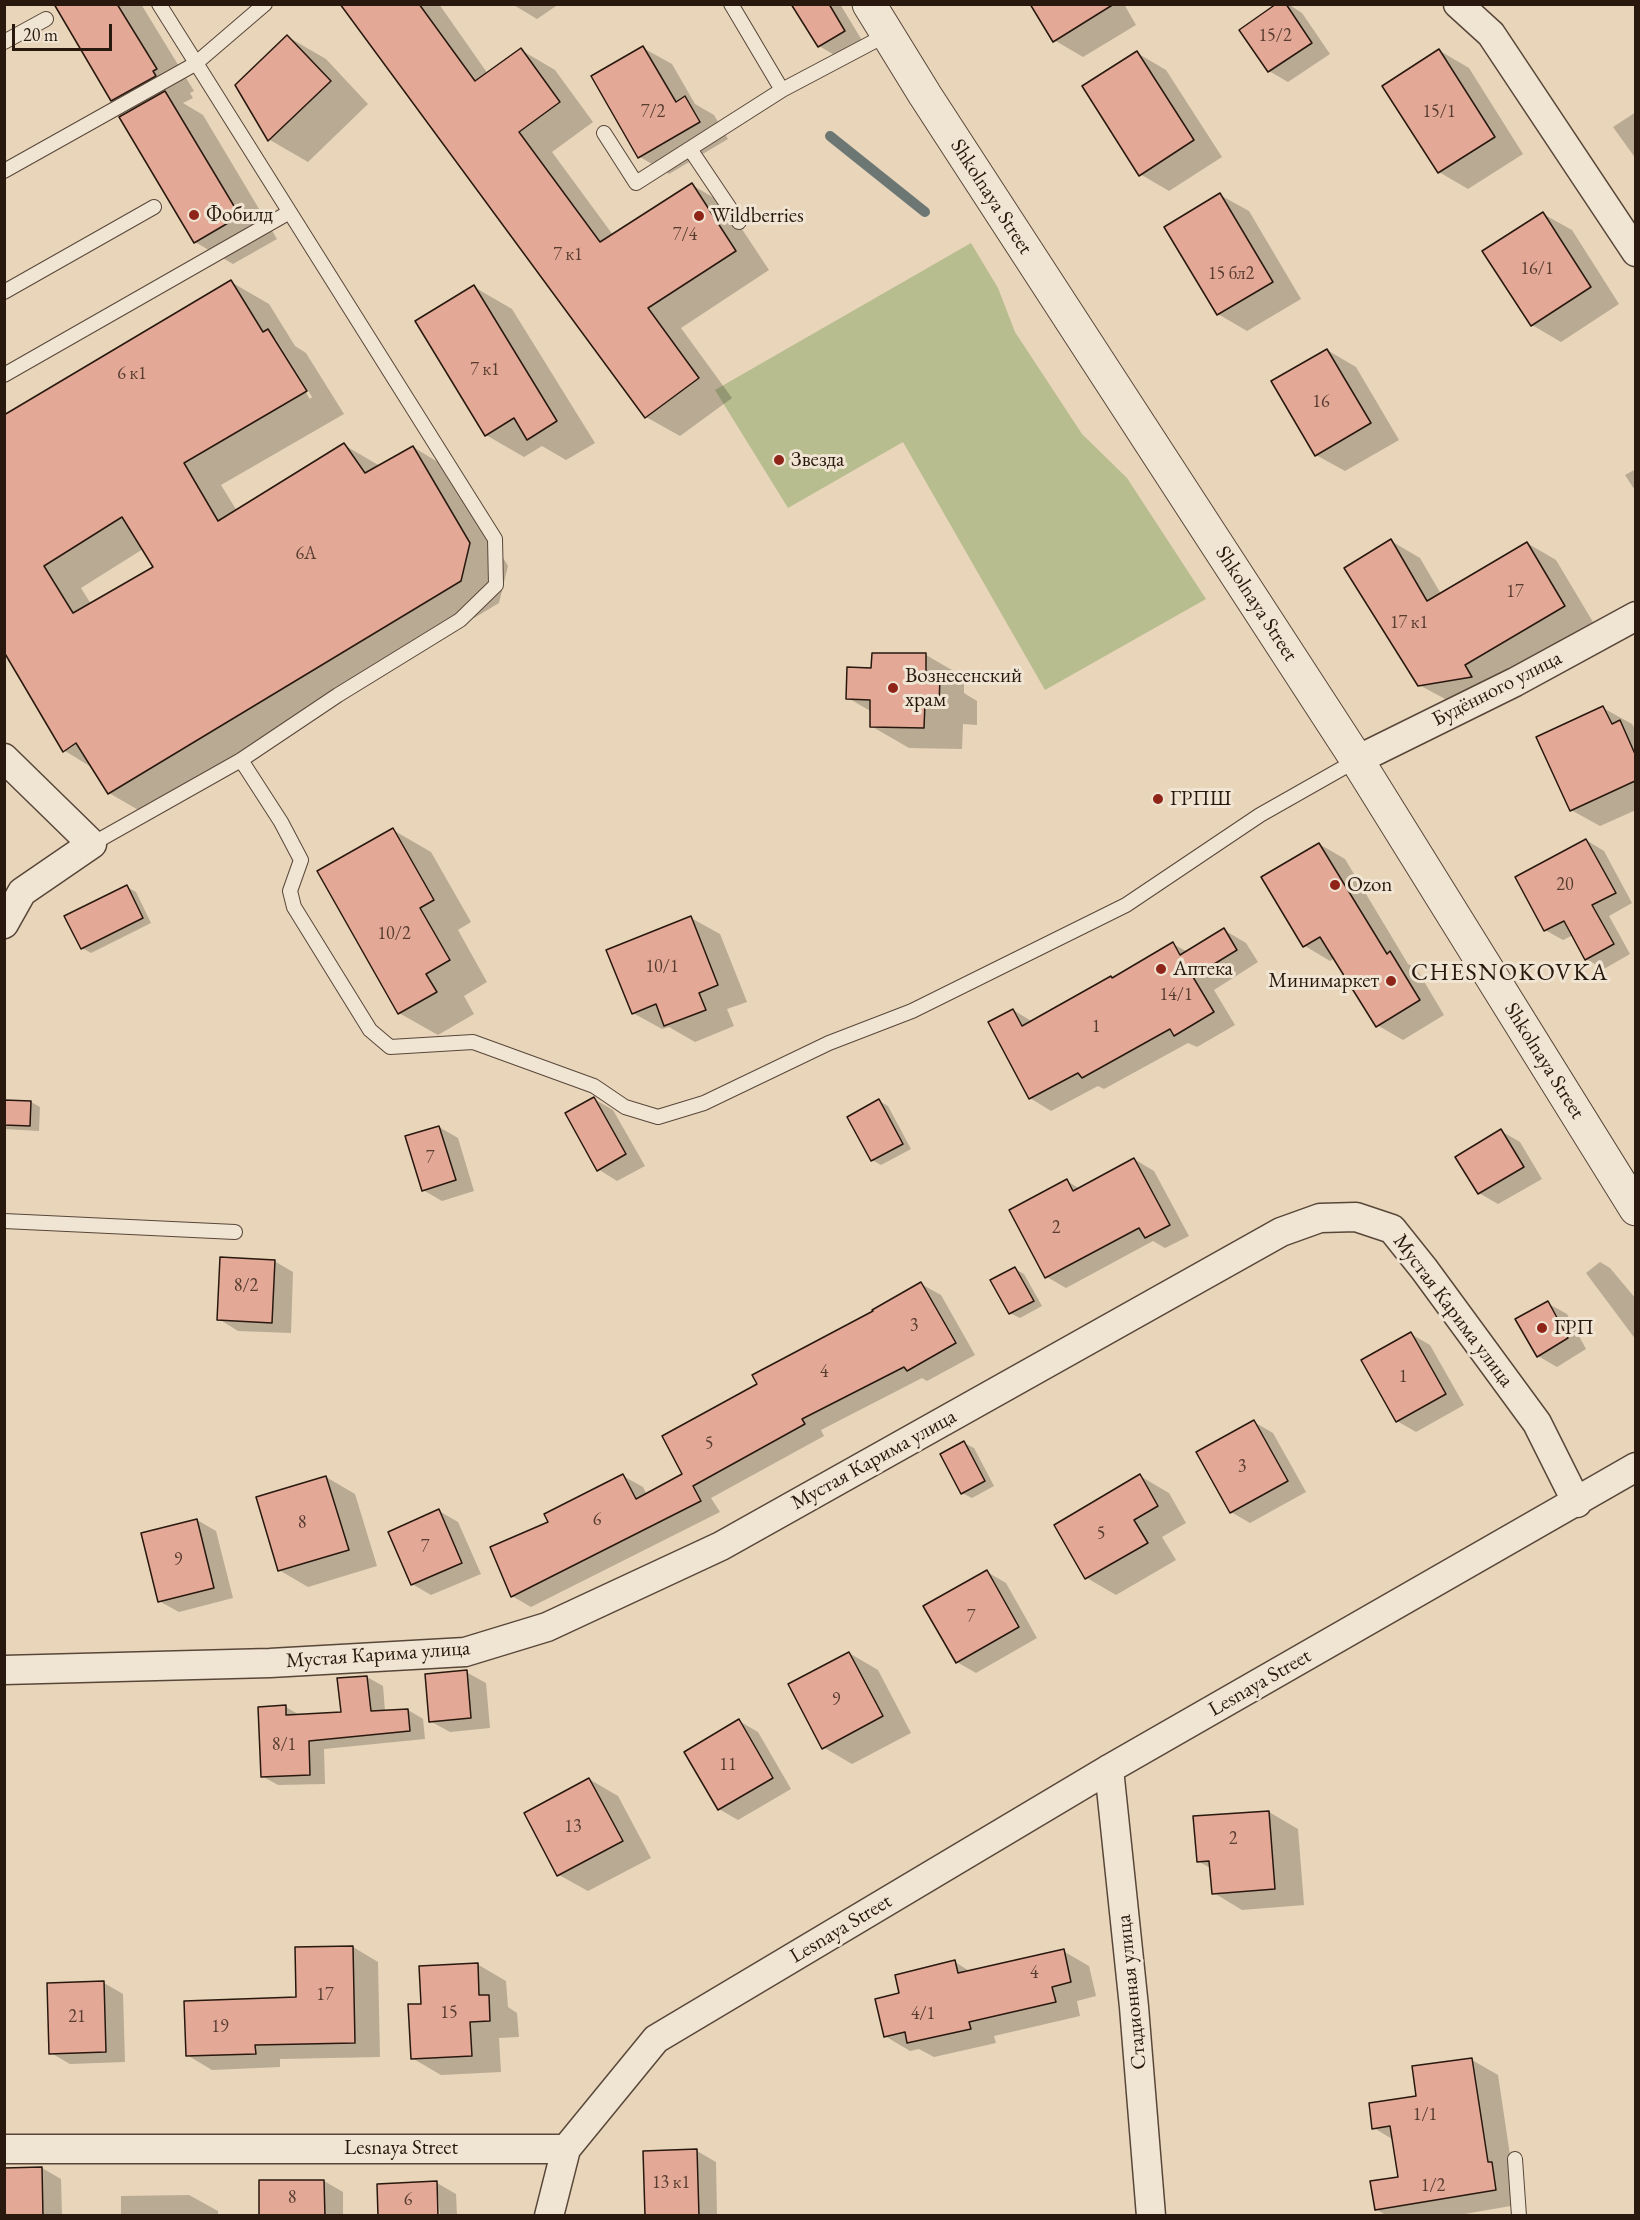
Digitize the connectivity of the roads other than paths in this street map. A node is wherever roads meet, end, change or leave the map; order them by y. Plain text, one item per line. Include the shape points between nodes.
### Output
1 (159, 4) edge
2 (265, 4) edge
3 (731, 4) edge
4 (869, 4) edge
5 (1458, 4) edge
6 (46, 19) dead end
7 (888, 34) junction
8 (4, 42) edge
9 (195, 64) junction
10 (782, 90) junction
11 (604, 133) dead end
12 (690, 149) junction
13 (4, 171) edge
14 (154, 207) dead end
15 (288, 213) junction
16 (739, 222) dead end
17 (1635, 252) edge
18 (4, 292) edge
19 (4, 375) edge
20 (1635, 616) edge
21 (4, 758) edge
22 (241, 760) junction
23 (1357, 760) junction
24 (92, 844) junction
25 (4, 924) edge
26 (1635, 1209) edge
27 (4, 1221) edge
28 (235, 1232) dead end
29 (1635, 1467) edge
30 (1577, 1503) junction
31 (4, 1670) edge
32 (1109, 1769) junction
33 (4, 2149) edge
34 (566, 2149) junction
35 (1515, 2159) dead end
36 (549, 2216) edge
37 (1151, 2216) edge
38 (1519, 2216) edge

1 - 9 lane
2 - 9 lane
3 - 10 lane
4 - 7 street, Shkolnaya Street
5 - 17 street via 1491,34
6 - 8 lane
7 - 10 lane
7 - 23 street, Shkolnaya Street
9 - 13 lane
9 - 15 lane
10 - 12 lane
11 - 12 lane via 636,183
12 - 16 lane
14 - 18 lane
15 - 19 lane
15 - 22 lane via 495,539 496,585 460,620
20 - 23 street, Будённого улица via 1515,682
21 - 24 street
22 - 23 lane via 301,860 290,891 294,907 370,1030 390,1047 473,1042 594,1086 625,1107 658,1117 704,1103 829,1043 912,1011 1126,905 1260,815
22 - 24 lane
23 - 26 street, Shkolnaya Street
24 - 25 street via 22,892
27 - 28 lane
29 - 30 street, Lesnaya Street
30 - 31 street, Мустая Карима улица via 1537,1423 1392,1229 1356,1216 1320,1218 1281,1232 721,1546 547,1628 465,1652 270,1663
30 - 32 street, Lesnaya Street
32 - 34 street, Lesnaya Street via 656,2039
32 - 37 street, Стадионная улица
33 - 34 street, Lesnaya Street
34 - 36 street
35 - 38 lane

